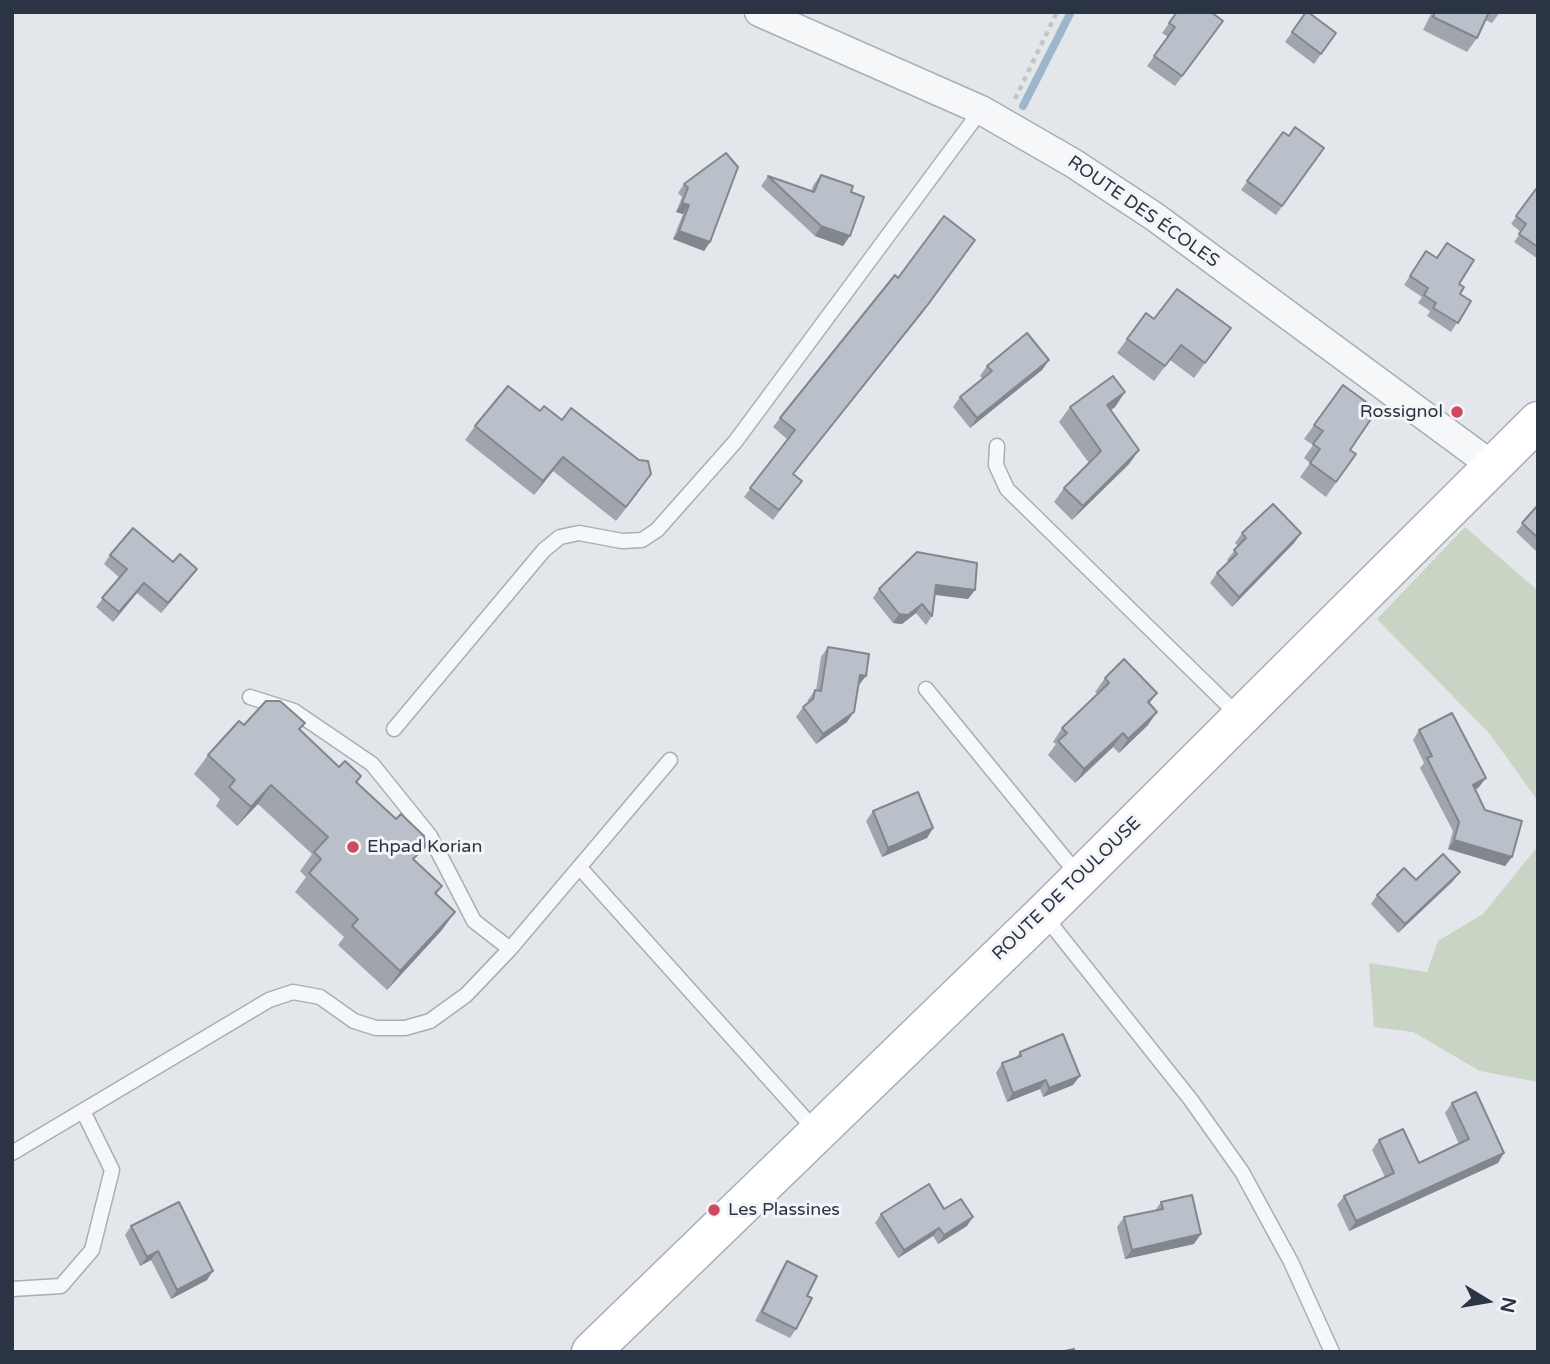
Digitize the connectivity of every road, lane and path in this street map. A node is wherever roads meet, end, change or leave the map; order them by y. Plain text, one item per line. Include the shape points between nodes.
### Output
1 (759, 12) edge
2 (1057, 12) edge
3 (993, 116) junction
4 (1538, 421) edge
5 (997, 446) dead end
6 (1494, 467) junction
7 (926, 688) dead end
8 (250, 697) dead end
9 (1241, 718) junction
10 (394, 729) dead end
11 (670, 760) dead end
12 (581, 869) junction
13 (1080, 877) junction
14 (1042, 914) junction
15 (510, 949) junction
16 (83, 1111) junction
17 (817, 1132) junction
18 (12, 1153) edge
19 (12, 1289) edge
20 (591, 1352) edge
21 (1332, 1352) edge

1 - 3 street, ROUTE DES ÉCOLES
2 - 3 path
3 - 6 street, ROUTE DES ÉCOLES via 1155,218
3 - 10 lane via 735,442 657,530 642,540 579,533 560,537 544,550
4 - 6 street, ROUTE DE TOULOUSE
5 - 9 lane via 996,465 1007,489
6 - 9 street, ROUTE DE TOULOUSE
7 - 13 lane
8 - 15 lane via 294,711 372,764 430,836 474,921
9 - 13 street, ROUTE DE TOULOUSE
11 - 12 lane
12 - 15 lane
12 - 17 lane
13 - 14 street, ROUTE DE TOULOUSE
14 - 17 street, ROUTE DE TOULOUSE
14 - 21 lane via 1191,1100 1242,1172 1291,1262
15 - 16 lane via 466,995 429,1021 405,1028 376,1028 354,1021 320,997 293,992 270,1000
16 - 18 lane
16 - 19 lane via 112,1170 92,1250 61,1286
17 - 20 street, ROUTE DE TOULOUSE

